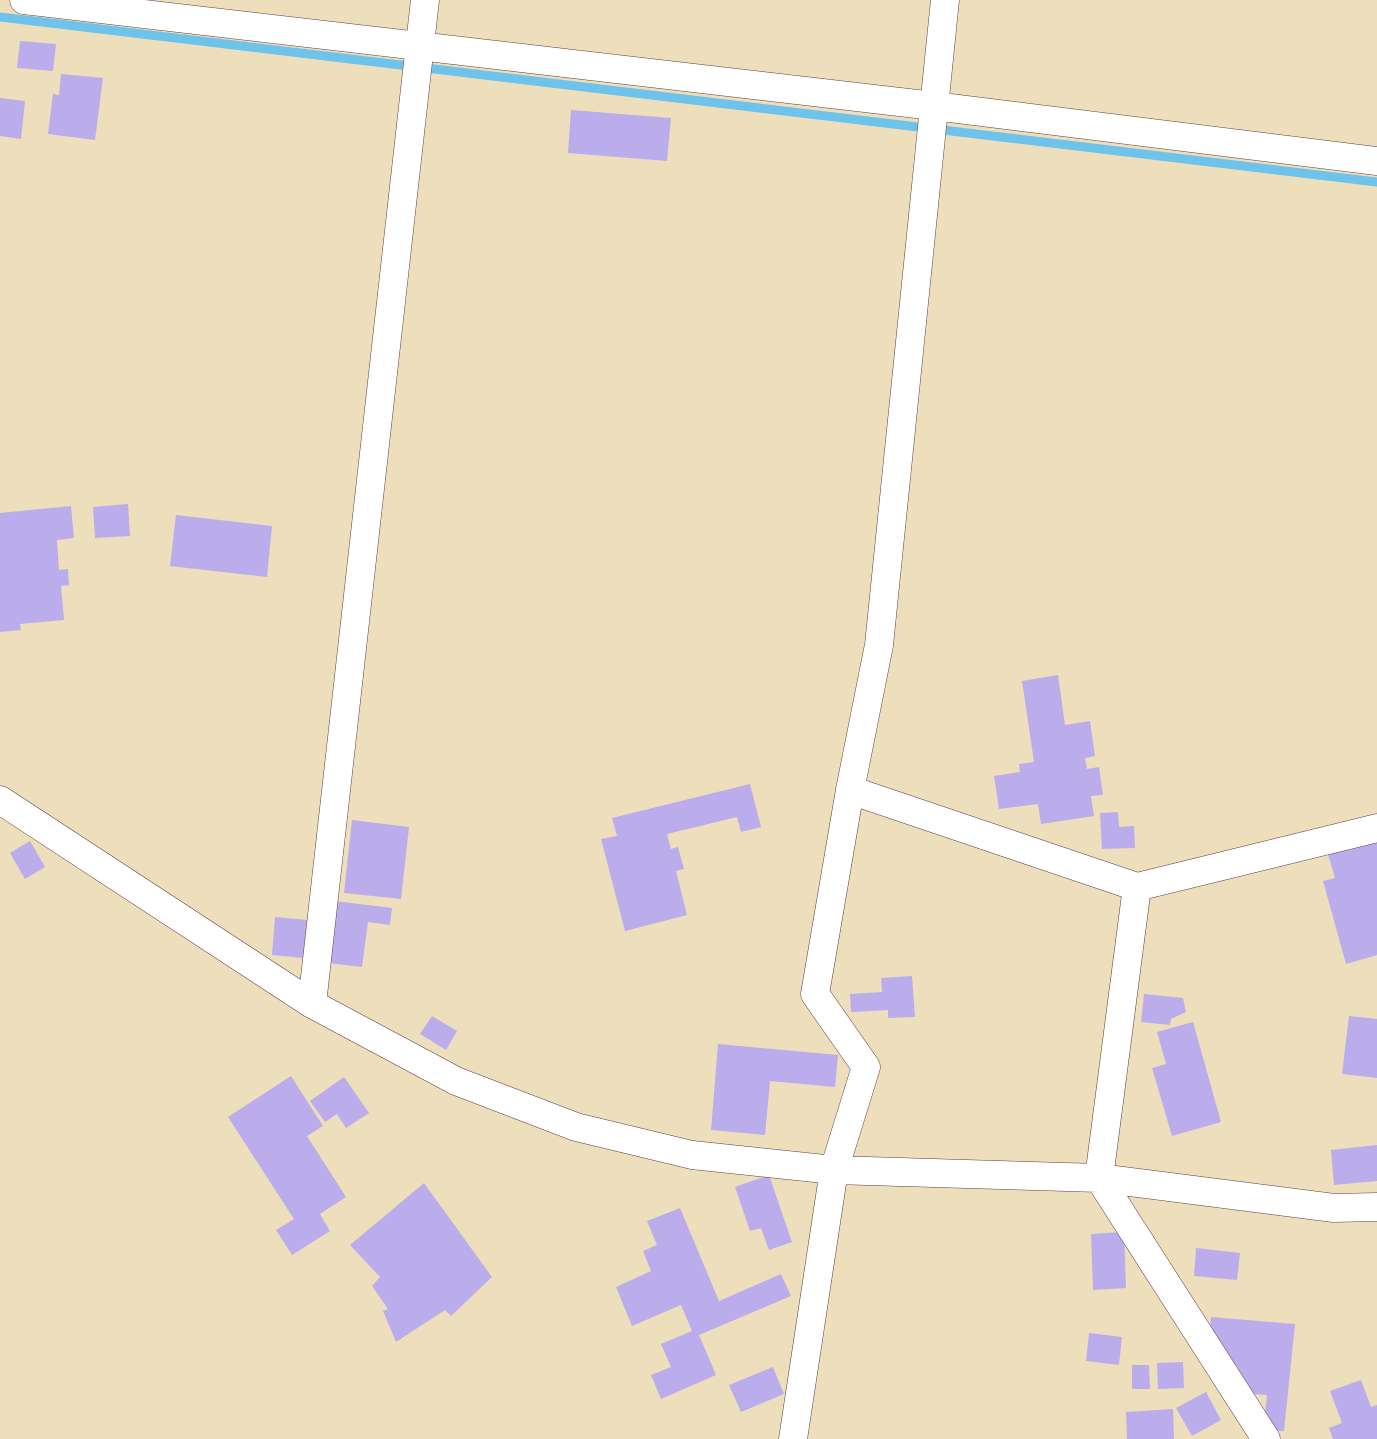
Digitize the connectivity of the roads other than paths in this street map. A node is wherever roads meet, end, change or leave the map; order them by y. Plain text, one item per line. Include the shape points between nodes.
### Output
1 (24, 0) edge
2 (425, 0) edge
3 (945, 0) edge
4 (420, 46) junction
5 (934, 106) junction
6 (1377, 161) edge
7 (850, 790) junction
8 (0, 800) edge
9 (1377, 828) edge
10 (1137, 886) junction
11 (312, 1004) junction
12 (834, 1170) junction
13 (1099, 1178) junction
14 (1377, 1207) edge
15 (793, 1439) edge
16 (1266, 1439) edge

1 - 4 street
2 - 4 street
3 - 5 street
4 - 5 street
4 - 11 street
5 - 6 street
5 - 7 street via 878,645
7 - 10 street
7 - 12 street via 815,994 866,1067
8 - 11 street
9 - 10 street
10 - 13 street
11 - 12 street via 456,1081 576,1127 692,1155
12 - 13 street
12 - 15 street
13 - 14 street via 1334,1208
13 - 16 street

